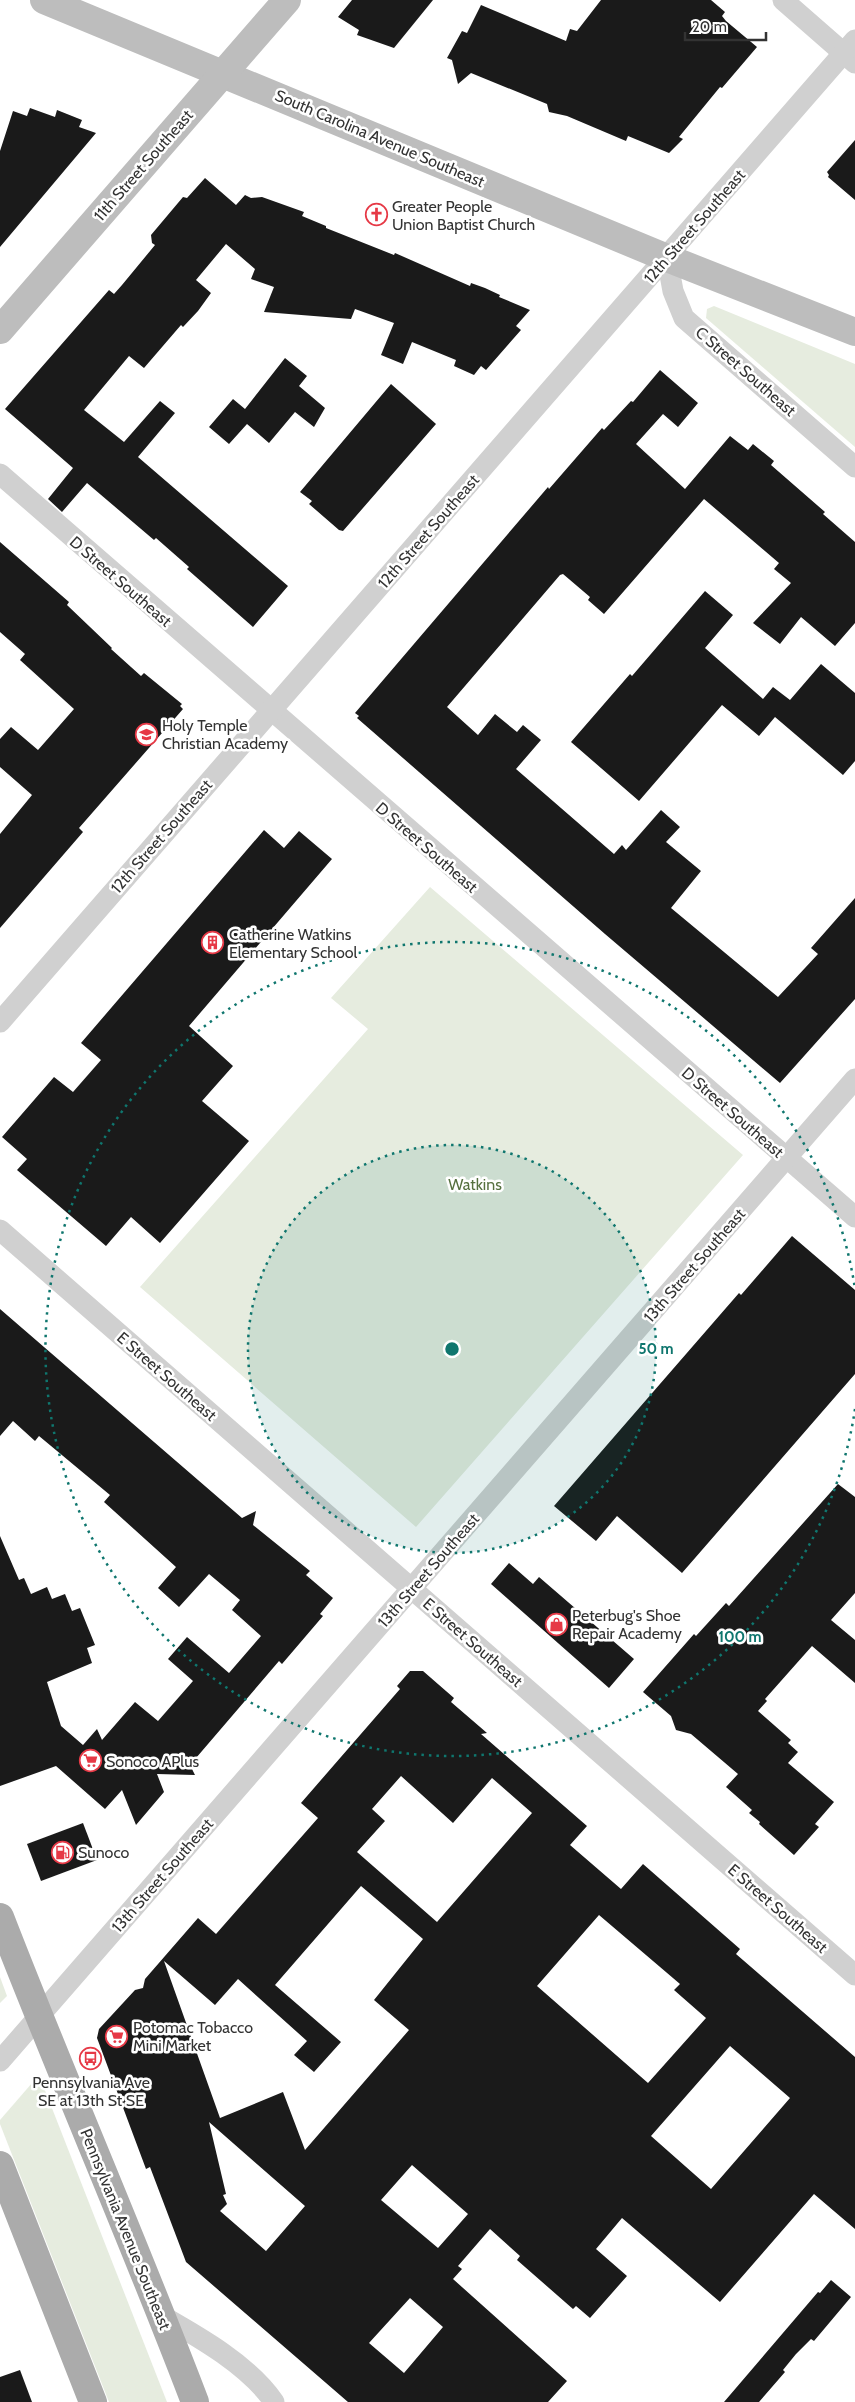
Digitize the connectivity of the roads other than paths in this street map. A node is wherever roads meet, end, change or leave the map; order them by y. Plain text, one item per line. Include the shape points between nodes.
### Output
1 (44, 0) edge
2 (287, 0) edge
3 (783, 0) edge
4 (851, 52) edge
5 (222, 74) junction
6 (667, 258) junction
7 (0, 330) edge
8 (855, 332) edge
9 (855, 467) edge
10 (0, 474) edge
11 (270, 711) junction
12 (0, 1022) edge
13 (855, 1079) edge
14 (786, 1158) junction
15 (855, 1217) edge
16 (0, 1230) edge
17 (412, 1589) junction
18 (0, 1917) edge
19 (855, 1974) edge
20 (39, 2017) junction
21 (0, 2061) edge
22 (0, 2165) edge
23 (162, 2316) junction
24 (93, 2402) edge
25 (195, 2402) edge
26 (274, 2402) edge

1 - 5 street, South Carolina Avenue Southeast
2 - 5 street, 11th Street Southeast
3 - 4 street
4 - 6 street, 12th Street Southeast
5 - 6 street, South Carolina Avenue Southeast
5 - 7 street, 11th Street Southeast
6 - 8 street, South Carolina Avenue Southeast
6 - 9 street, C Street Southeast via 674,292 684,318
6 - 11 street, 12th Street Southeast
10 - 11 street, D Street Southeast
11 - 12 street, 12th Street Southeast
11 - 14 street, D Street Southeast
13 - 14 street, 13th Street Southeast
14 - 15 street, D Street Southeast
14 - 17 street, 13th Street Southeast
16 - 17 street, E Street Southeast
17 - 19 street, E Street Southeast
17 - 20 street, 13th Street Southeast
18 - 20 main road, Pennsylvania Avenue Southeast
20 - 21 street, 13th Street Southeast
20 - 23 main road, Pennsylvania Avenue Southeast
22 - 24 main road
23 - 25 main road, Pennsylvania Avenue Southeast
23 - 26 street via 210,2343

